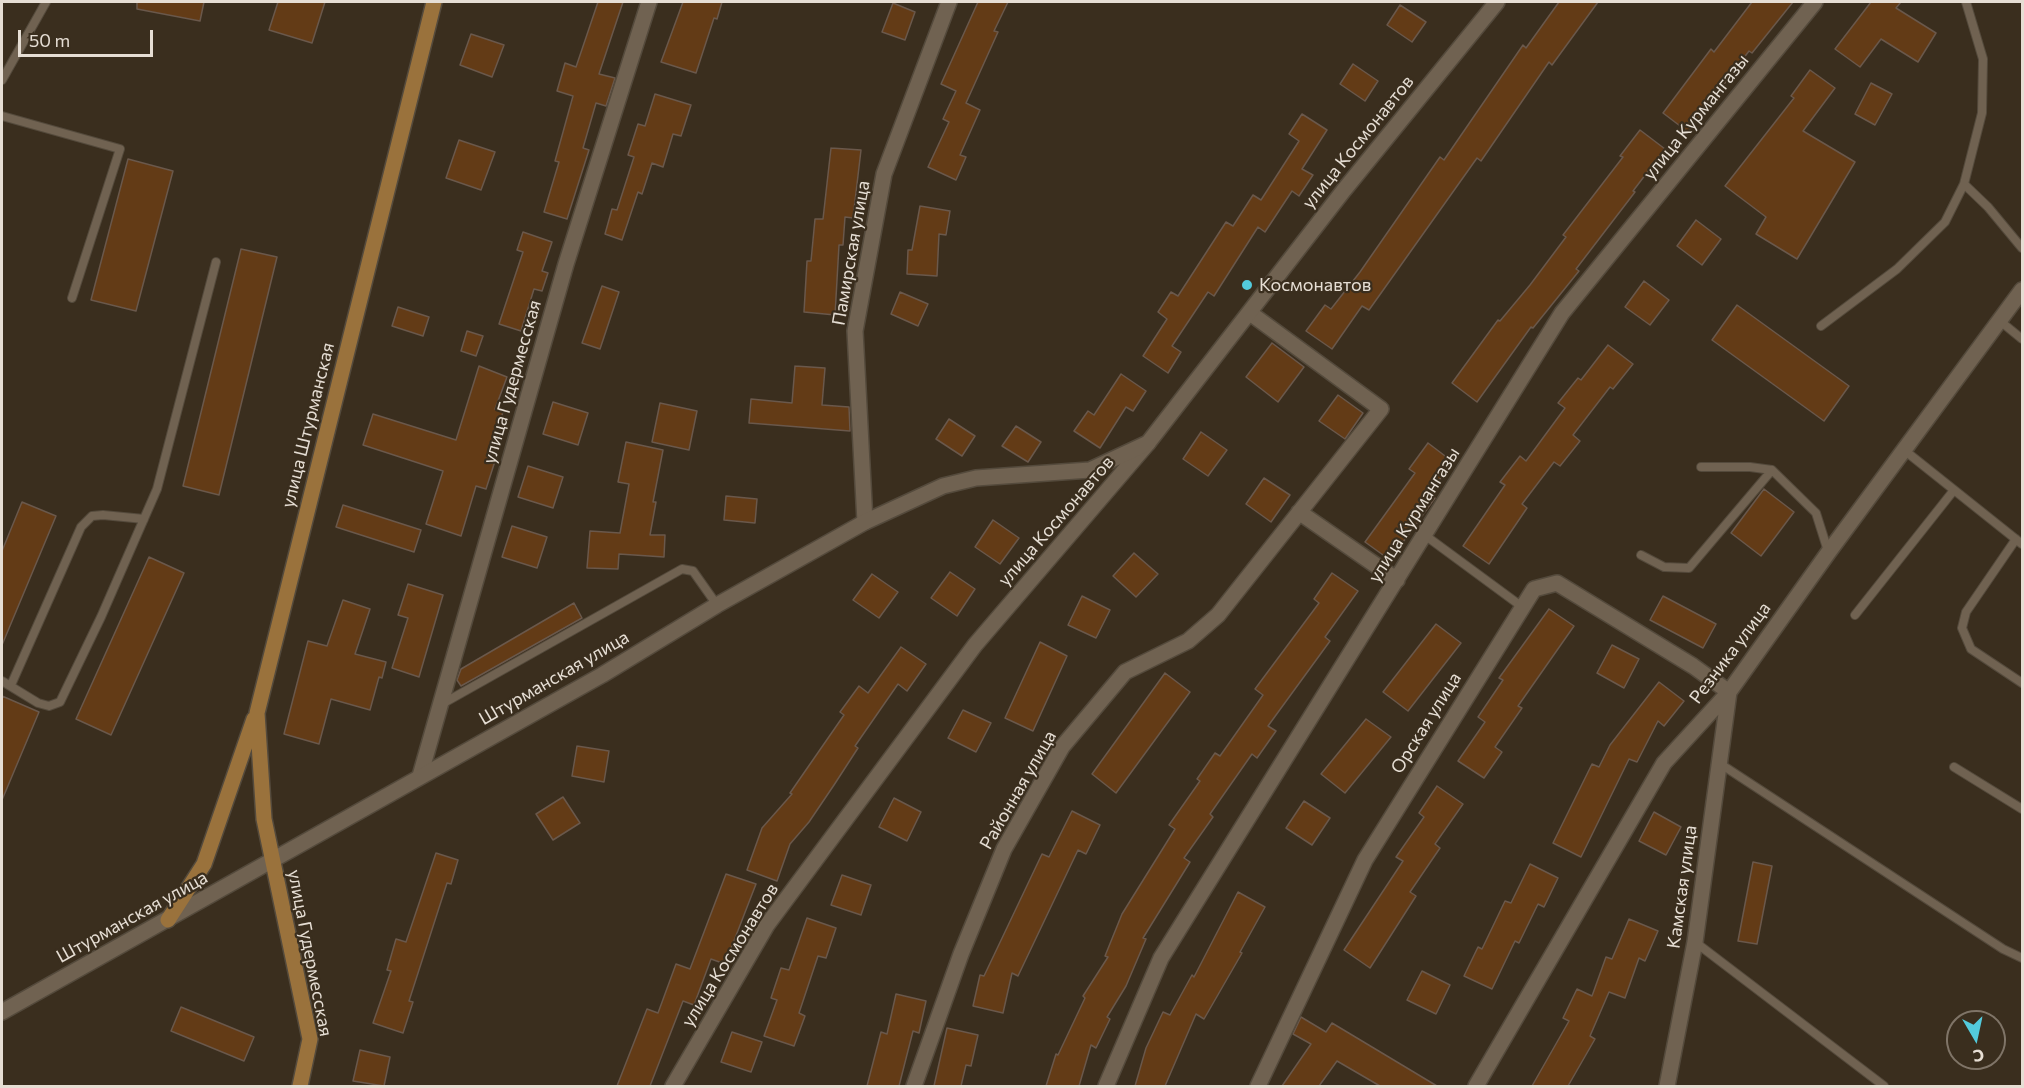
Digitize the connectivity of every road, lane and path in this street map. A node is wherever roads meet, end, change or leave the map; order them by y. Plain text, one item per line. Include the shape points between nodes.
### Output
1 (46, 2) edge
2 (434, 2) edge
3 (649, 2) edge
4 (949, 2) edge
5 (1497, 2) edge
6 (1815, 2) edge
7 (1966, 2) edge
8 (2, 80) edge
9 (2, 116) edge
10 (1964, 183) junction
11 (2022, 248) edge
12 (216, 262) dead end
13 (2022, 290) edge
14 (72, 298) dead end
15 (1250, 312) junction
16 (2000, 321) junction
17 (1821, 326) dead end
18 (2022, 339) edge
19 (1149, 443) junction
20 (1904, 450) junction
21 (1701, 467) dead end
22 (1772, 470) junction
23 (1954, 490) junction
24 (1299, 513) junction
25 (144, 519) junction
26 (865, 522) junction
27 (1426, 536) junction
28 (2019, 542) edge
29 (1828, 553) junction
30 (1641, 555) dead end
31 (1396, 580) junction
32 (717, 605) junction
33 (1521, 606) junction
34 (1855, 615) dead end
35 (2, 681) edge
36 (2022, 683) edge
37 (11, 685) junction
38 (1730, 692) junction
39 (440, 705) junction
40 (258, 708) junction
41 (1719, 763) junction
42 (1954, 767) dead end
43 (420, 776) junction
44 (2022, 808) edge
45 (273, 861) junction
46 (168, 920) junction
47 (1695, 942) junction
48 (2022, 958) edge
49 (2, 1012) edge
50 (300, 1086) edge
51 (672, 1086) edge
52 (914, 1086) edge
53 (1106, 1086) edge
54 (1258, 1086) edge
55 (1476, 1086) edge
56 (1667, 1086) edge
57 (1884, 1086) edge

1 - 8 lane
2 - 40 main road, улица Штурманская
3 - 39 street, улица Гудермесская via 566,264
4 - 26 street, Памирская улица via 885,174 855,331
5 - 15 street, улица Космонавтов
6 - 27 street, улица Курмангазы via 1562,314
7 - 10 lane via 1983,59 1982,113
9 - 14 lane via 120,148
10 - 11 lane
10 - 17 lane via 1945,222 1897,269
12 - 25 lane via 158,489
13 - 16 street, Резника улица
15 - 19 street, улица Космонавтов
15 - 24 street, Районная улица via 1381,409
16 - 18 lane
16 - 20 street, Резника улица
19 - 26 street, Штурманская улица via 1090,470 976,478 943,486
19 - 51 street, улица Космонавтов via 975,645 767,925
20 - 23 lane
20 - 29 street, Резника улица
21 - 22 lane
22 - 29 lane via 1816,513
22 - 30 lane via 1689,568 1664,567
23 - 28 lane
23 - 34 lane
24 - 31 street
24 - 52 street, Районная улица via 1218,615 1188,641 1125,672 1062,747 1004,849
25 - 37 lane via 92,516 81,527
25 - 37 lane via 60,702 49,706 38,703
26 - 32 street, Штурманская улица
27 - 31 street, улица Курмангазы
27 - 33 lane
28 - 36 lane via 1966,612 1962,628 1971,649
29 - 38 street, Резника улица
31 - 53 street, улица Курмангазы via 1161,958
32 - 39 lane via 693,572 682,569
32 - 43 street, Штурманская улица via 602,675
33 - 38 street, Орская улица via 1534,589 1557,583
33 - 54 street, Орская улица via 1365,860
35 - 37 lane
38 - 41 street, Камская улица
38 - 55 street, Резника улица via 1664,763
39 - 43 street, улица Гудермесская
40 - 45 main road, улица Штурманская via 264,819
40 - 46 main road via 204,864
41 - 47 street, Камская улица
41 - 48 lane
42 - 44 lane
43 - 45 street, Штурманская улица
45 - 46 street, Штурманская улица
45 - 50 main road, улица Гудермесская via 310,1039
46 - 49 street, Штурманская улица
47 - 56 street, Камская улица
47 - 57 lane

